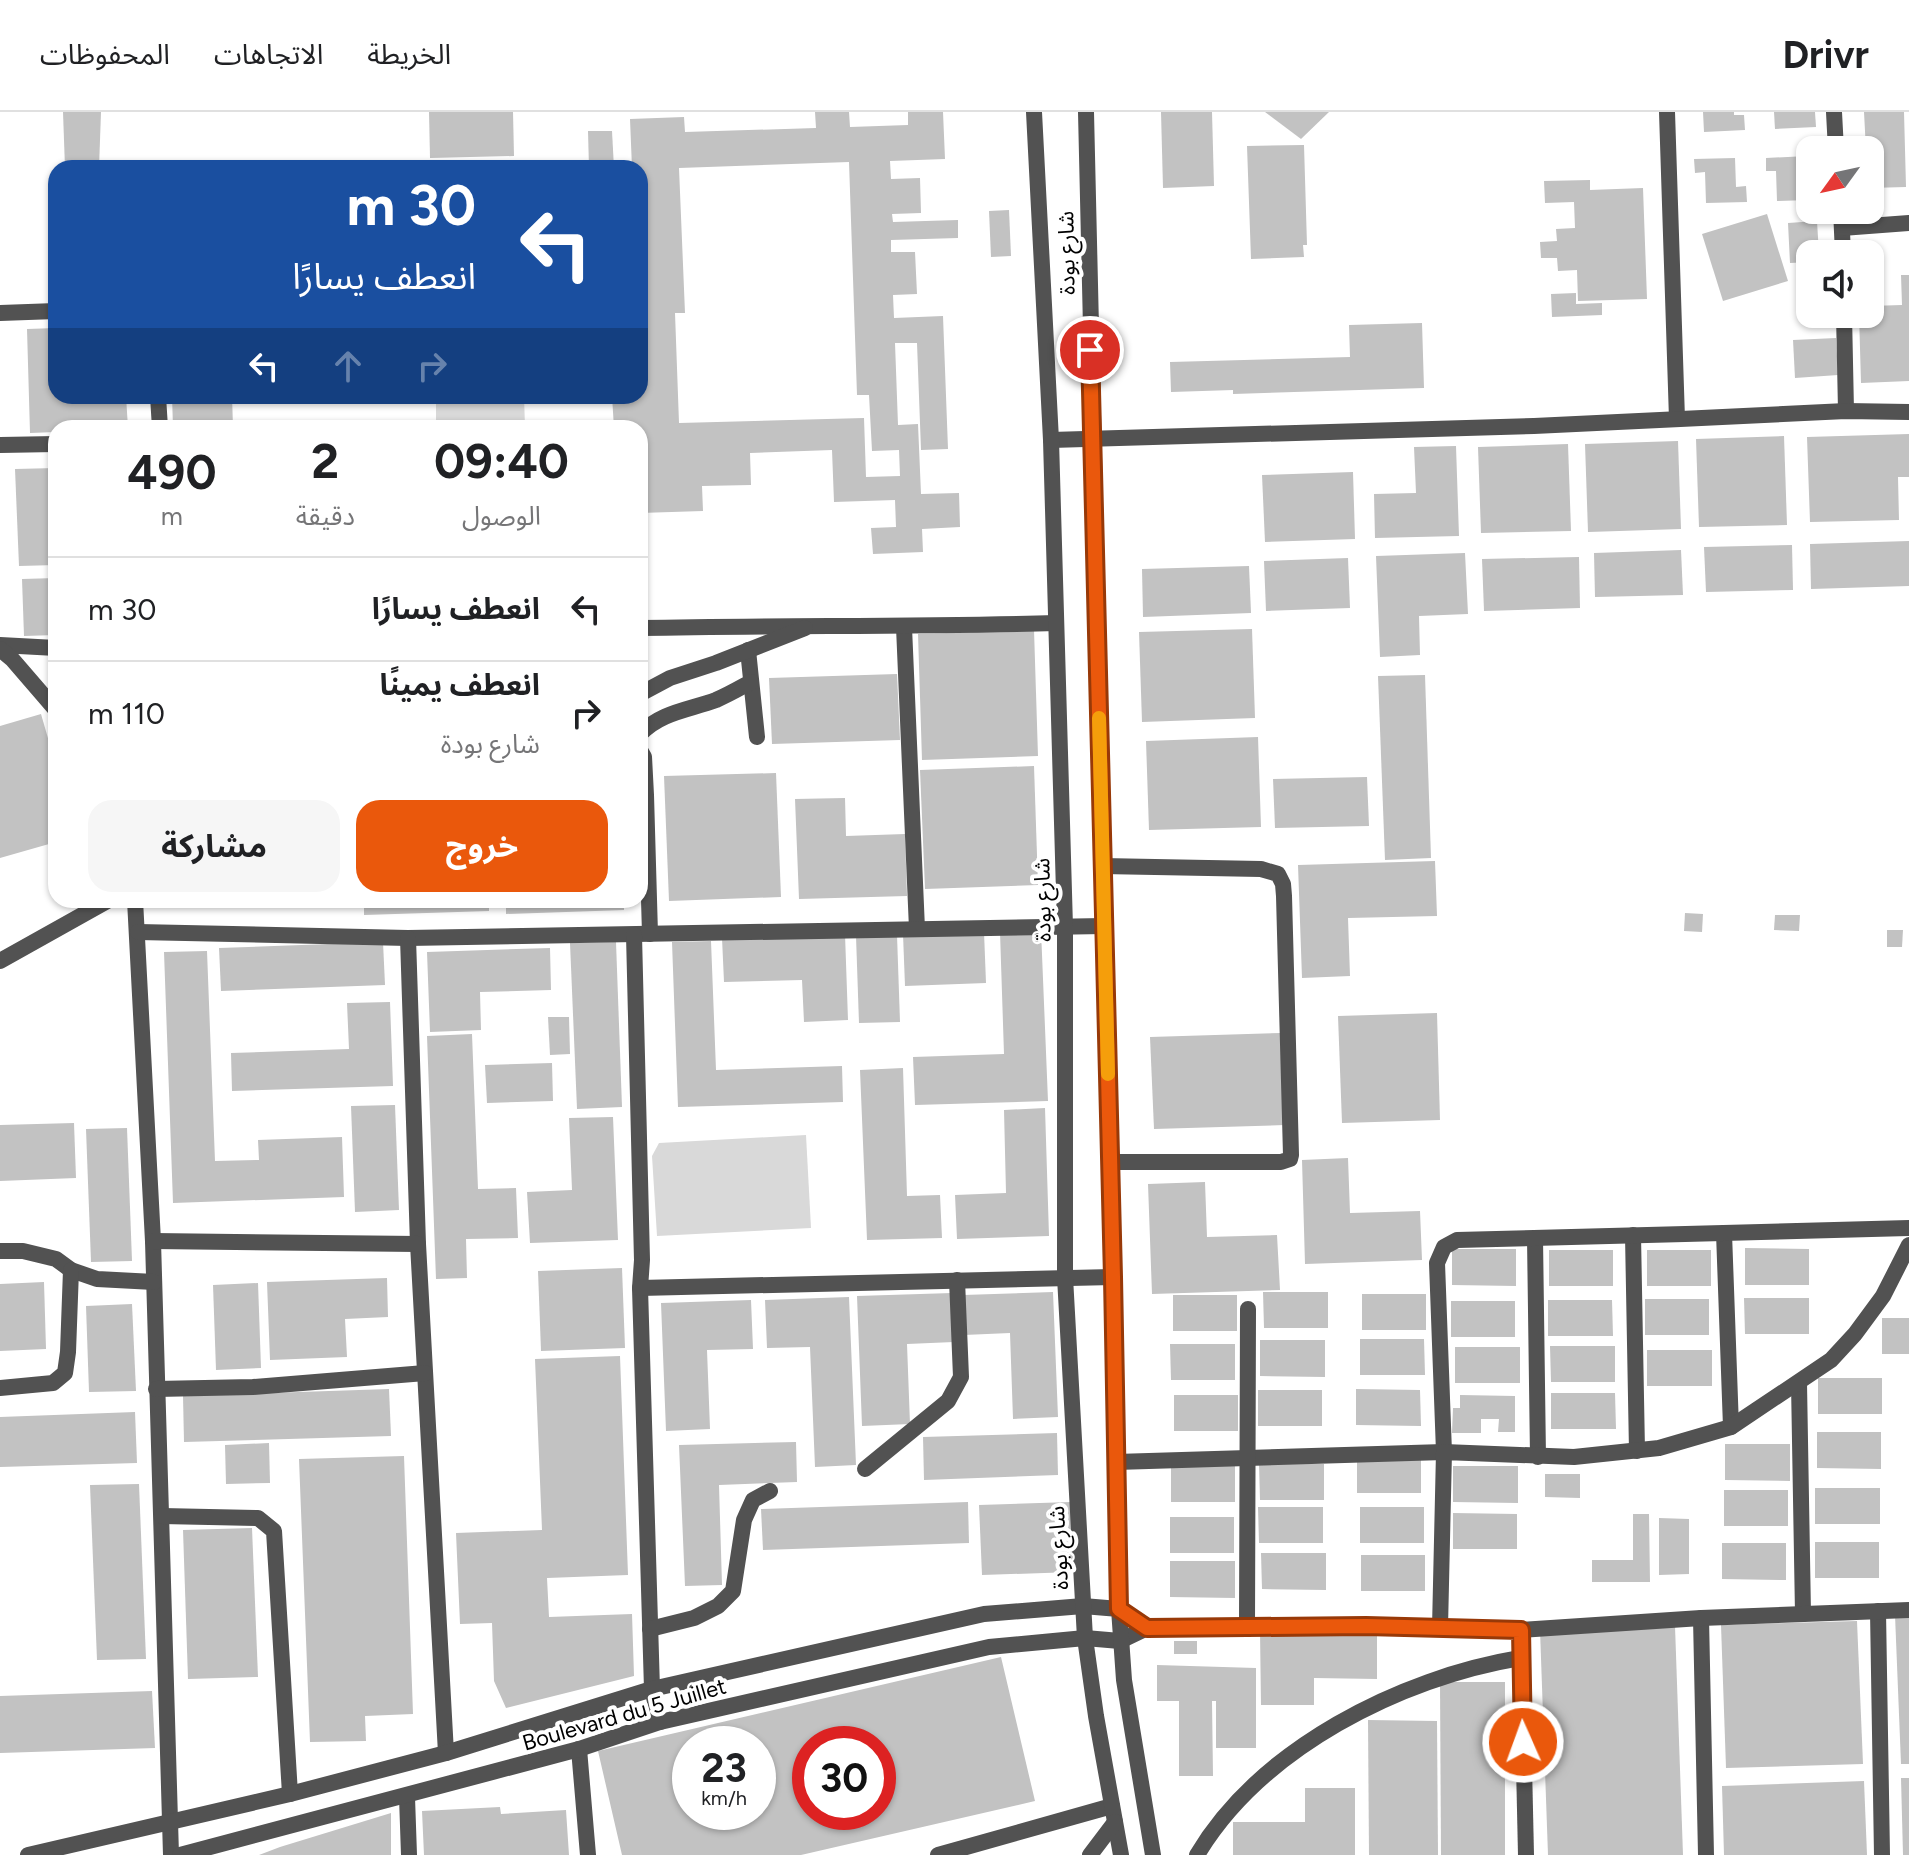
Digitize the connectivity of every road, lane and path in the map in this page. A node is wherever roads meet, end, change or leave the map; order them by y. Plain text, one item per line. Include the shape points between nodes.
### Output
1 (1034, 112) edge
2 (1086, 112) edge
3 (1667, 112) edge
4 (1834, 112) edge
5 (1835, 136) edge
6 (1909, 223) edge
7 (1842, 224) edge
8 (1842, 228) junction
9 (1842, 240) edge
10 (48, 311) edge
11 (0, 313) edge
12 (1844, 328) edge
13 (1846, 411) junction
14 (1909, 412) edge
15 (1677, 419) junction
16 (1092, 439) junction
17 (1051, 440) junction
18 (48, 444) edge
19 (0, 445) edge
20 (1056, 623) junction
21 (814, 624) junction
22 (904, 627) junction
23 (648, 628) edge
24 (0, 647) edge
25 (48, 648) edge
26 (748, 650) junction
27 (751, 682) junction
28 (648, 690) edge
29 (48, 701) edge
30 (648, 726) edge
31 (757, 737) dead end
32 (1102, 866) junction
33 (95, 908) edge
34 (136, 908) edge
35 (643, 908) edge
36 (1104, 926) junction
37 (1065, 927) junction
38 (917, 929) junction
39 (138, 932) junction
40 (642, 935) junction
41 (408, 938) junction
42 (0, 961) edge
43 (1110, 1162) junction
44 (1909, 1228) edge
45 (1724, 1233) junction
46 (1633, 1235) junction
47 (1535, 1238) junction
48 (153, 1241) junction
49 (418, 1244) junction
50 (1909, 1245) edge
51 (0, 1251) edge
52 (71, 1270) junction
53 (1065, 1277) junction
54 (1113, 1277) junction
55 (957, 1280) junction
56 (154, 1282) junction
57 (640, 1288) junction
58 (1248, 1309) dead end
59 (425, 1373) junction
60 (1799, 1383) junction
61 (0, 1388) edge
62 (156, 1389) junction
63 (1731, 1427) junction
64 (1637, 1451) junction
65 (1444, 1452) junction
66 (1538, 1457) junction
67 (1248, 1458) junction
68 (1116, 1462) junction
69 (865, 1469) dead end
70 (770, 1491) dead end
71 (162, 1516) junction
72 (1083, 1606) junction
73 (1119, 1609) junction
74 (1909, 1610) edge
75 (1878, 1611) junction
76 (1803, 1614) junction
77 (1701, 1618) junction
78 (1247, 1626) junction
79 (1147, 1628) junction
80 (1440, 1628) junction
81 (650, 1629) junction
82 (1521, 1630) junction
83 (1085, 1638) junction
84 (1120, 1641) junction
85 (1520, 1658) junction
86 (652, 1689) junction
87 (660, 1722) junction
88 (579, 1749) junction
89 (446, 1753) junction
90 (290, 1794) junction
91 (407, 1797) junction
92 (1113, 1814) junction
93 (170, 1822) junction
94 (28, 1855) edge
95 (171, 1855) edge
96 (180, 1855) edge
97 (409, 1855) edge
98 (588, 1855) edge
99 (938, 1855) edge
100 (1090, 1855) edge
101 (1121, 1855) edge
102 (1153, 1855) edge
103 (1197, 1855) edge
104 (1526, 1855) edge
105 (1706, 1855) edge
106 (1882, 1855) edge

1 - 17 street, شارع بودة
2 - 16 street, شارع بودة
3 - 15 street
4 - 5 street
6 - 8 street
7 - 8 street
8 - 9 street
10 - 11 street
12 - 13 street
13 - 14 street
13 - 15 street
15 - 16 street
16 - 17 street
16 - 32 street, شارع بودة
17 - 20 street, شارع بودة
18 - 19 street
20 - 22 street
20 - 37 street, شارع بودة
21 - 22 street
21 - 23 street
21 - 26 street
22 - 38 street
24 - 25 street
24 - 29 street
26 - 27 street
26 - 28 street
27 - 30 street
27 - 31 street
32 - 36 street, شارع بودة
32 - 43 street via 1261,869 1278,874 1284,896 1288,1033 1290,1159
33 - 42 street
34 - 39 street
35 - 40 street
36 - 37 street
36 - 43 street, شارع بودة
37 - 38 street
37 - 53 street, شارع بودة
38 - 40 street
39 - 41 street
39 - 48 street
40 - 41 street
40 - 57 street
41 - 49 street
43 - 54 street, شارع بودة
44 - 45 street
45 - 46 street
45 - 63 street
46 - 47 street
46 - 64 street
47 - 65 street via 1457,1240 1440,1254
47 - 66 street
48 - 49 street
48 - 56 street
49 - 59 street
50 - 60 street via 1883,1296 1855,1334
51 - 52 street via 56,1259
52 - 56 street via 97,1279
52 - 61 street via 65,1373 53,1383
53 - 54 street
53 - 55 street
53 - 72 street, شارع بودة
54 - 68 street, شارع بودة
55 - 57 street
55 - 69 street via 961,1377 948,1401
56 - 62 street
57 - 81 street
58 - 67 street
59 - 62 street
59 - 89 street
60 - 63 street
60 - 76 street
62 - 71 street
63 - 64 street
64 - 66 street
65 - 66 street
65 - 67 street
65 - 80 street
67 - 68 street
67 - 78 street
68 - 73 street, شارع بودة
70 - 81 street via 753,1500 744,1520 733,1591 694,1618
71 - 90 street via 258,1518 274,1531
71 - 93 street
72 - 73 street
72 - 83 street, شارع بودة
72 - 86 street via 984,1614
73 - 79 street
73 - 84 street, شارع بودة
74 - 75 street
75 - 76 street
75 - 106 street
76 - 77 street
77 - 82 street
77 - 105 street
78 - 79 street
78 - 80 street
79 - 84 street
80 - 82 street
81 - 86 street
82 - 85 street
83 - 84 street, Boulevard du 5 Juillet
83 - 87 street, Boulevard du 5 Juillet via 989,1647
83 - 92 street, شارع بودة
84 - 102 street, شارع بودة
85 - 103 street via 1437,1679 1322,1734 1253,1785
85 - 104 street
86 - 87 street
86 - 89 street
87 - 88 street, Boulevard du 5 Juillet
88 - 91 street, Boulevard du 5 Juillet
88 - 98 street
89 - 90 street
90 - 93 street
91 - 96 street, Boulevard du 5 Juillet
91 - 97 street
92 - 99 street
92 - 100 street
92 - 101 street, شارع بودة
93 - 94 street
93 - 95 street

